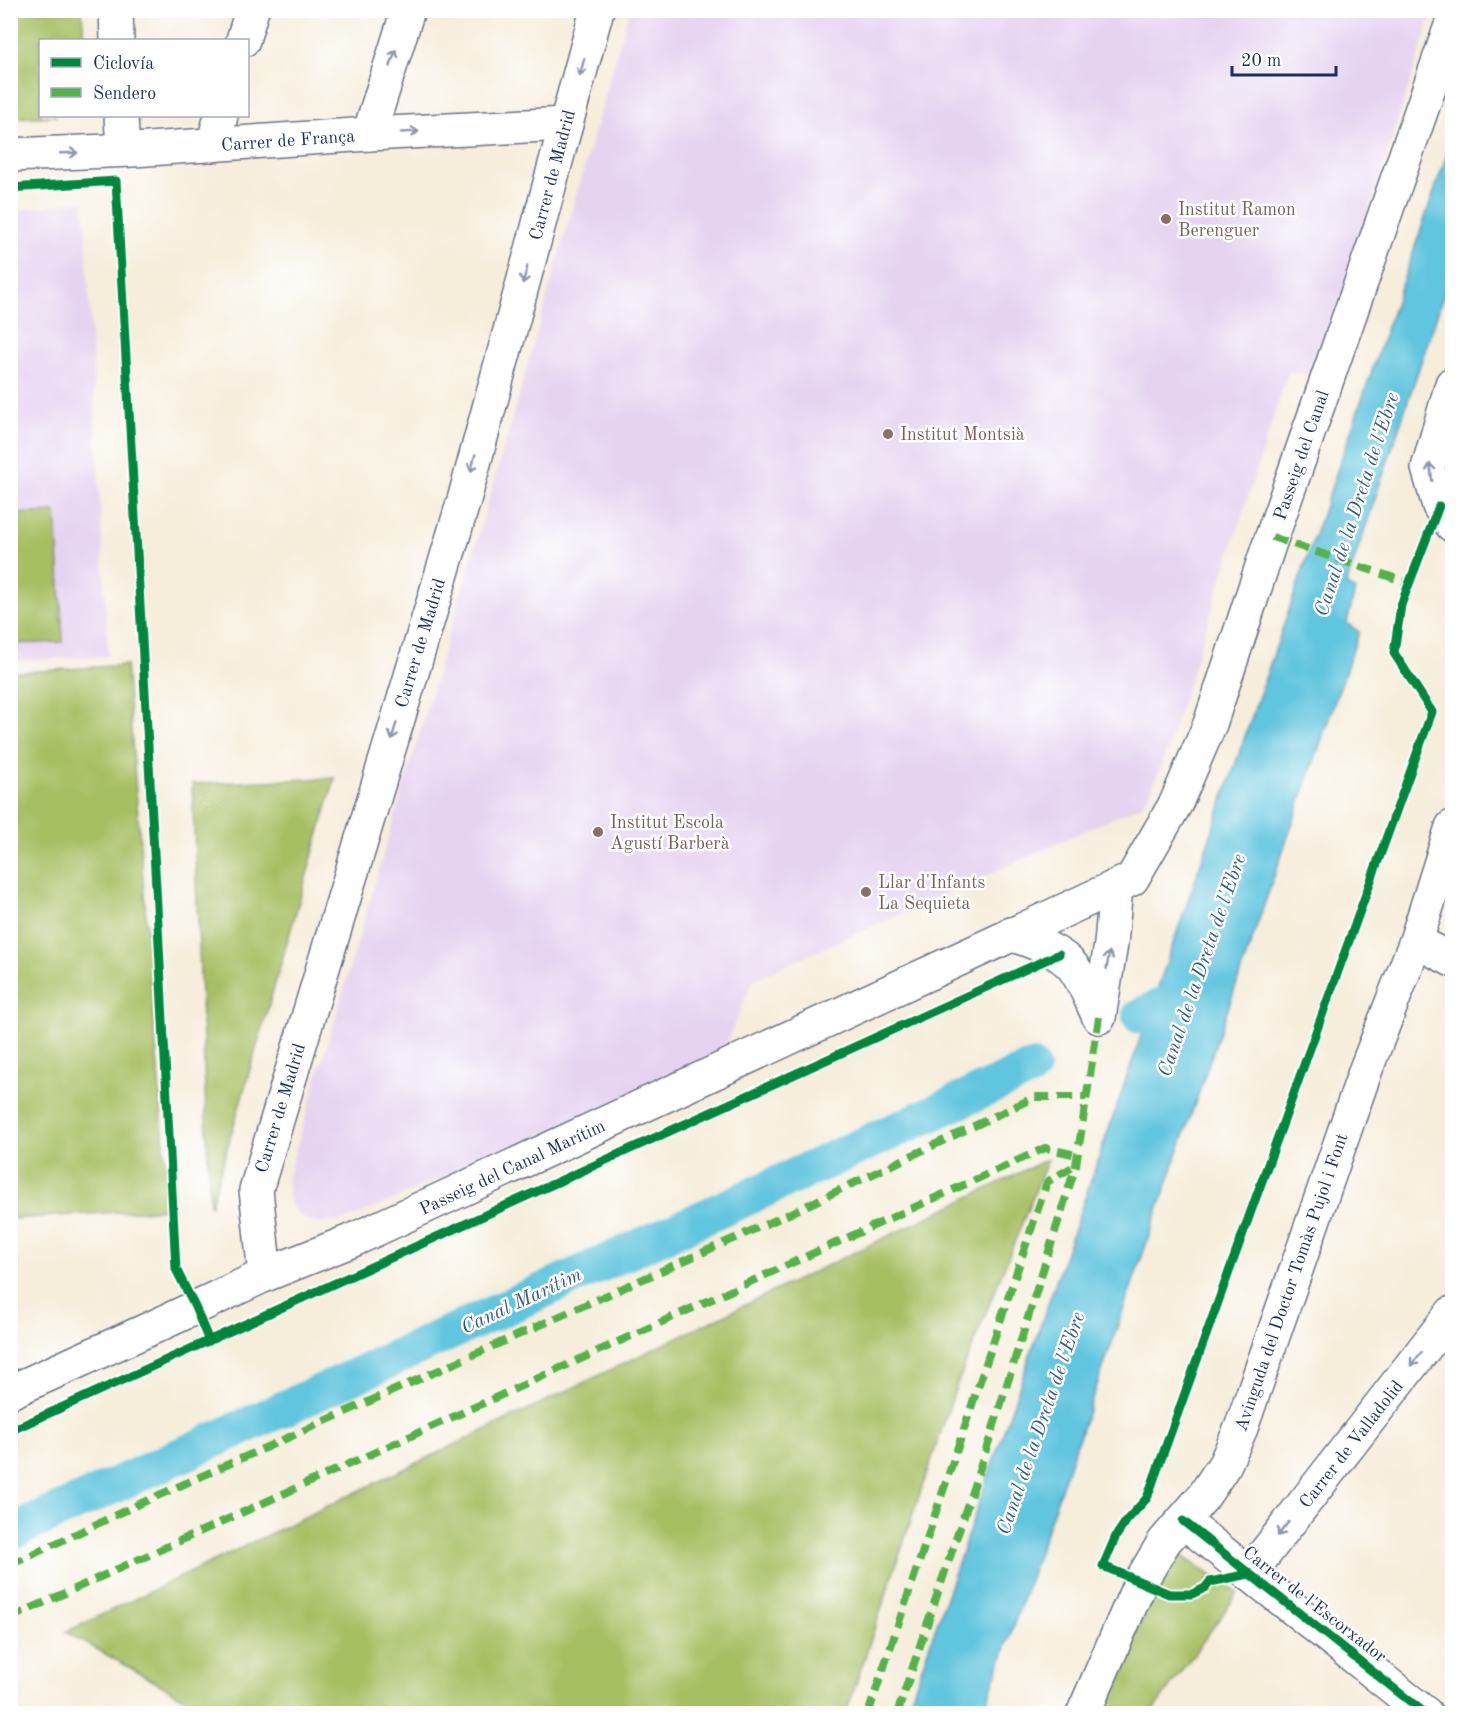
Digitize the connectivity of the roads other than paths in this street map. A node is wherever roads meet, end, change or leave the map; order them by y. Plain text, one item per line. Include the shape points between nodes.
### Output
1 (116, 10) edge
2 (252, 10) edge
3 (408, 10) edge
4 (597, 10) edge
5 (1452, 22) edge
6 (117, 39) edge
7 (243, 39) edge
8 (122, 117) edge
9 (566, 124) junction
10 (217, 130) edge
11 (369, 134) junction
12 (123, 150) junction
13 (10, 155) edge
14 (1452, 384) edge
15 (1452, 525) edge
16 (1452, 827) edge
17 (1124, 882) junction
18 (1011, 934) junction
19 (1416, 941) junction
20 (1452, 960) edge
21 (265, 1275) junction
22 (1452, 1313) edge
23 (10, 1392) edge
24 (1183, 1521) junction
25 (1249, 1574) junction
26 (1083, 1713) edge
27 (1426, 1713) edge

1 - 6 street
2 - 7 street
11 -> 3 street
4 -> 9 street, Carrer de Madrid
5 - 17 street, Passeig del Canal via 1210,724 1176,803
8 - 12 street
11 -> 9 street, Carrer de França
9 -> 21 street, Carrer de Madrid via 464,500 256,1190
10 - 11 street, Carrer de França
10 - 12 street, Carrer de França
13 -> 12 street, Carrer de França
15 -> 14 street via 1439,506 1428,468
16 - 19 street, Avinguda del Doctor Tomàs Pujol i Font
17 - 18 street, Passeig del Canal Marítim
18 -> 17 street via 1059,954 1072,966 1099,1017
18 - 21 street, Passeig del Canal Marítim via 353,1240
19 - 20 street
19 - 24 street, Avinguda del Doctor Tomàs Pujol i Font via 1366,1069 1241,1428 1226,1464
21 - 23 street, Passeig del Canal Marítim
22 -> 25 street, Carrer de Valladolid
24 - 25 street, Carrer de l'Escorxador
24 - 26 street, Avinguda del Doctor Tomàs Pujol i Font via 1164,1542 1141,1581
25 - 27 street, Carrer de l'Escorxador

